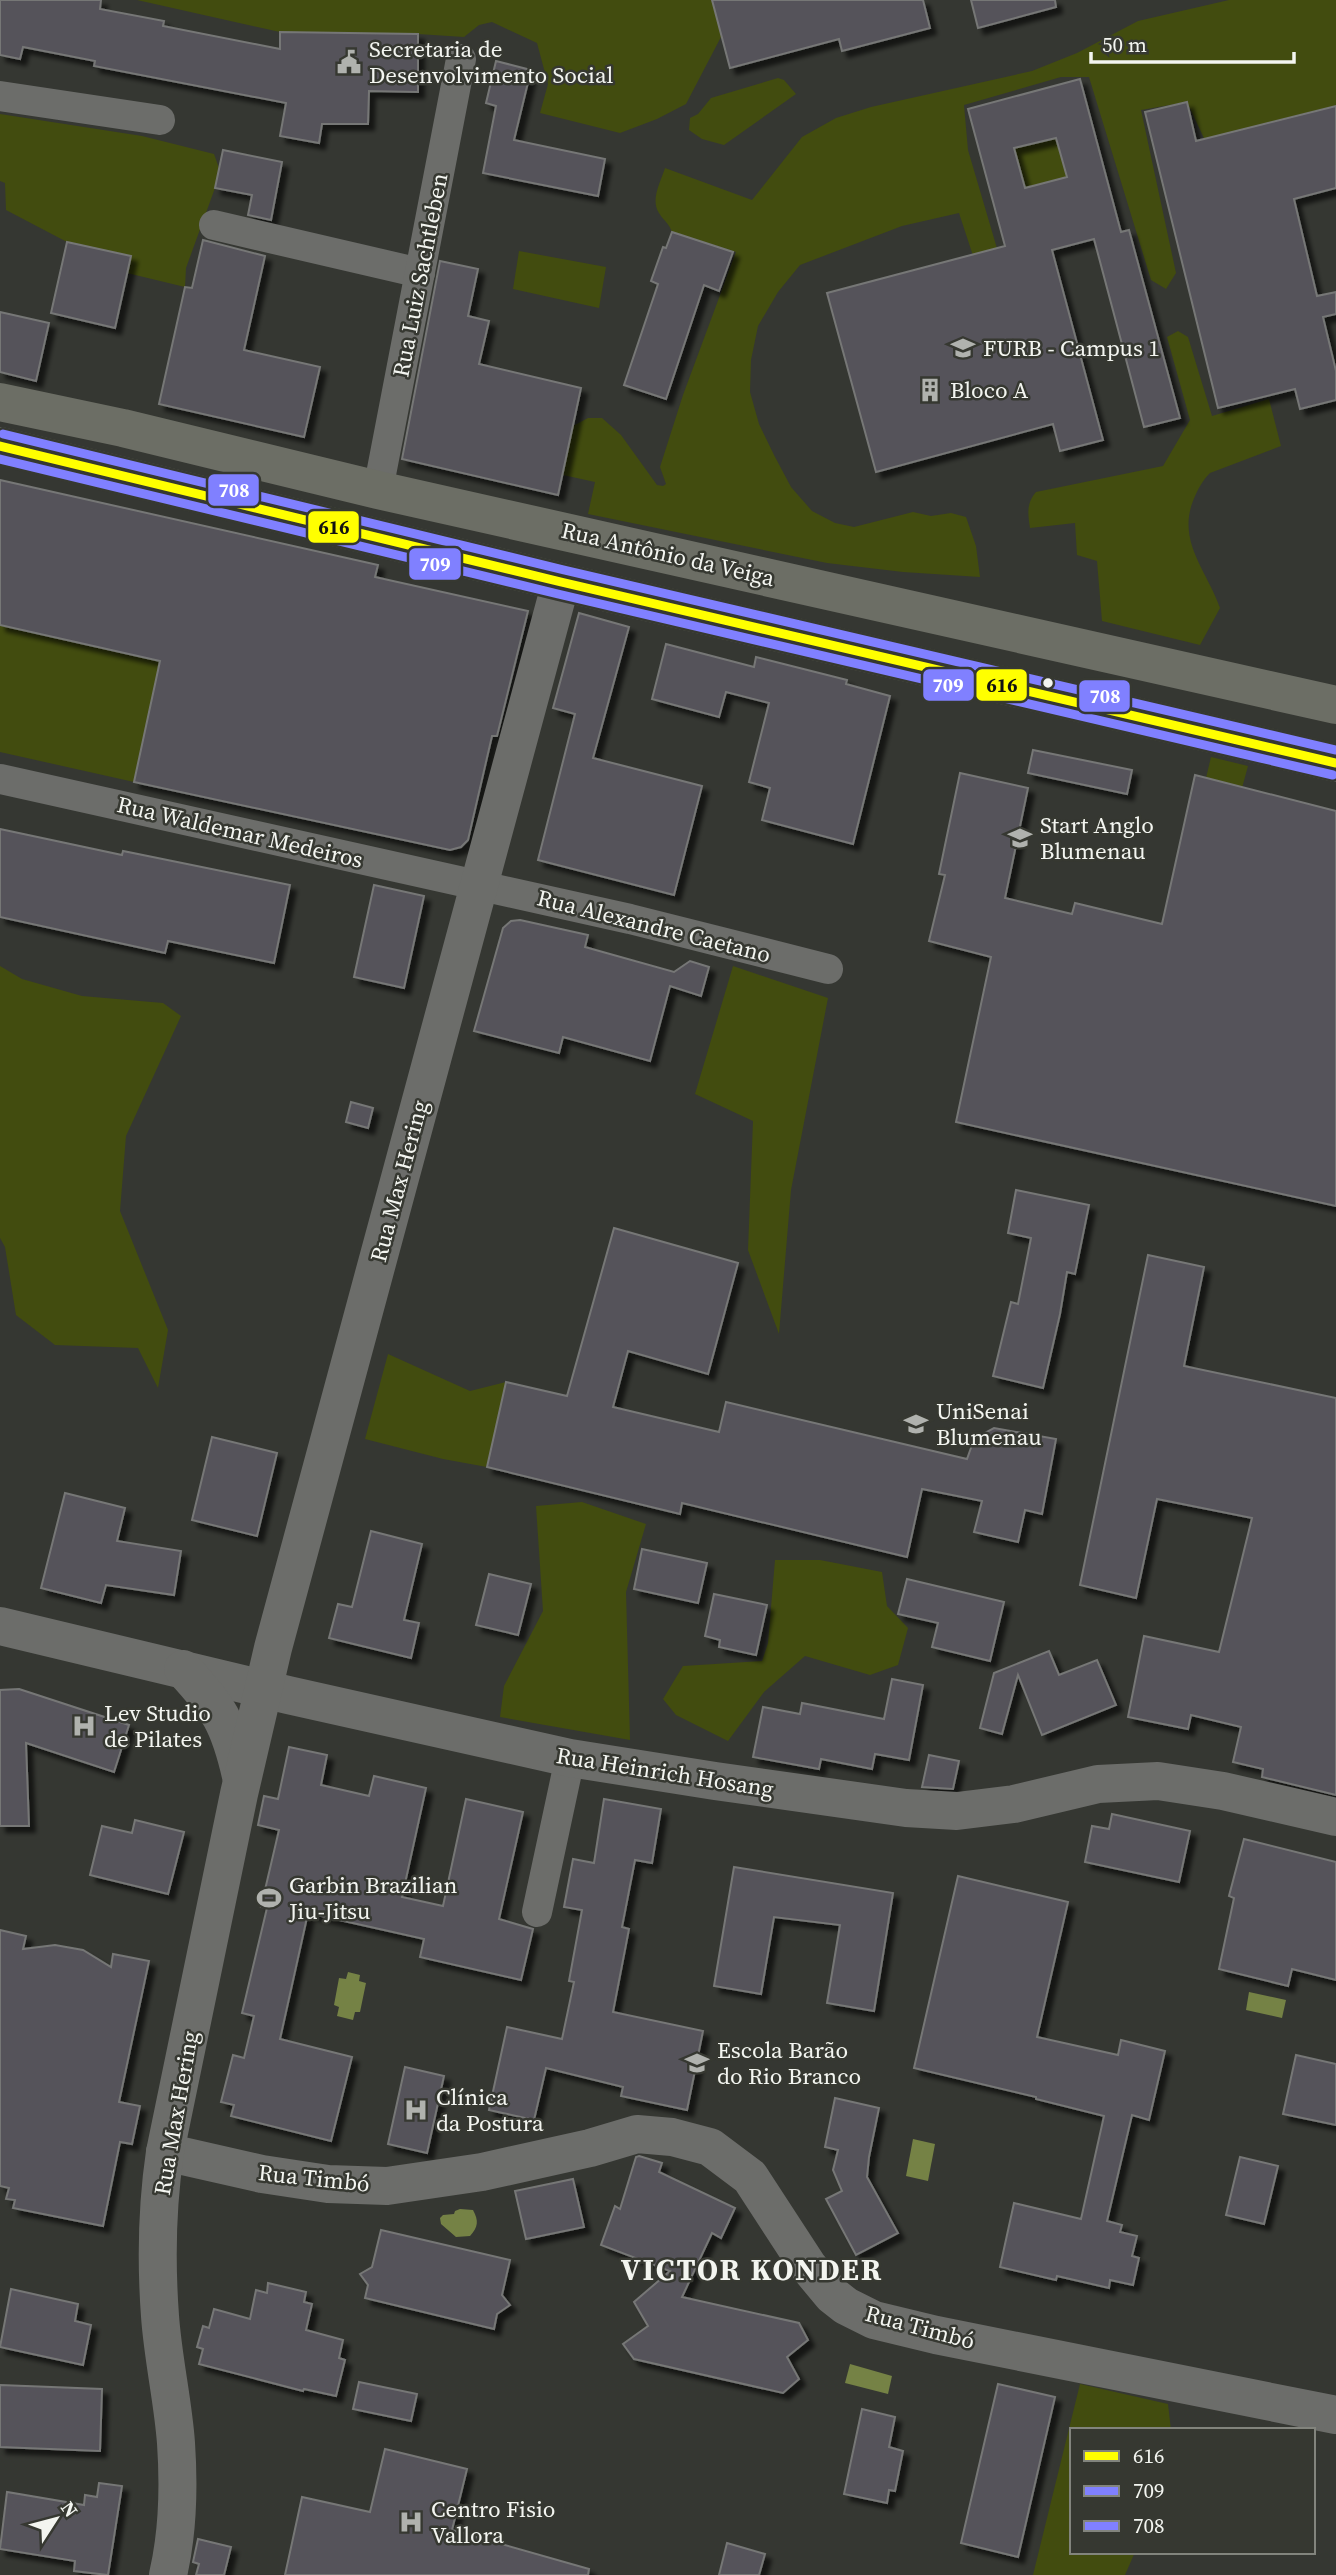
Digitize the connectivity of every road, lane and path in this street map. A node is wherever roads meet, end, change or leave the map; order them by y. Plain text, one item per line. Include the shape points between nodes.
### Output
1 (461, 59) dead end
2 (0, 96) edge
3 (160, 120) dead end
4 (214, 225) dead end
5 (420, 273) junction
6 (0, 402) edge
7 (0, 446) edge
8 (378, 490) junction
9 (574, 533) junction
10 (561, 582) junction
11 (1336, 705) edge
12 (1336, 763) edge
13 (0, 779) edge
14 (480, 885) junction
15 (828, 970) dead end
16 (0, 1626) edge
17 (183, 1669) junction
18 (263, 1689) junction
19 (570, 1758) junction
20 (242, 1780) junction
21 (1336, 1817) edge
22 (537, 1912) dead end
23 (165, 2152) junction
24 (1336, 2415) edge
25 (168, 2575) edge

1 - 5 street, Rua Luiz Sachtleben
2 - 3 street
4 - 5 street
5 - 8 street, Rua Luiz Sachtleben
6 - 8 main road, Rua Antônio da Veiga
7 - 10 main road
8 - 9 main road, Rua Antônio da Veiga
9 - 10 main road
9 - 11 main road, Rua Antônio da Veiga
10 - 12 main road
10 - 14 main road, Rua Max Hering
13 - 14 street, Rua Waldemar Medeiros
14 - 15 street, Rua Alexandre Caetano
14 - 18 main road, Rua Max Hering
16 - 17 main road, Rua Heinrich Hosang
17 - 18 main road, Rua Heinrich Hosang
17 - 20 main road, Rua Max Hering via 225,1721
18 - 19 main road, Rua Heinrich Hosang
18 - 20 main road, Rua Max Hering
19 - 21 main road, Rua Heinrich Hosang via 906,1808 957,1811 1014,1804 1098,1784 1158,1781
19 - 22 street
20 - 23 main road, Rua Max Hering
23 - 24 main road, Rua Timbó via 328,2185 387,2186 482,2172 637,2134 672,2137 710,2147 750,2177 832,2295 874,2320
23 - 25 main road, Rua Max Hering via 157,2253 177,2494 175,2545

